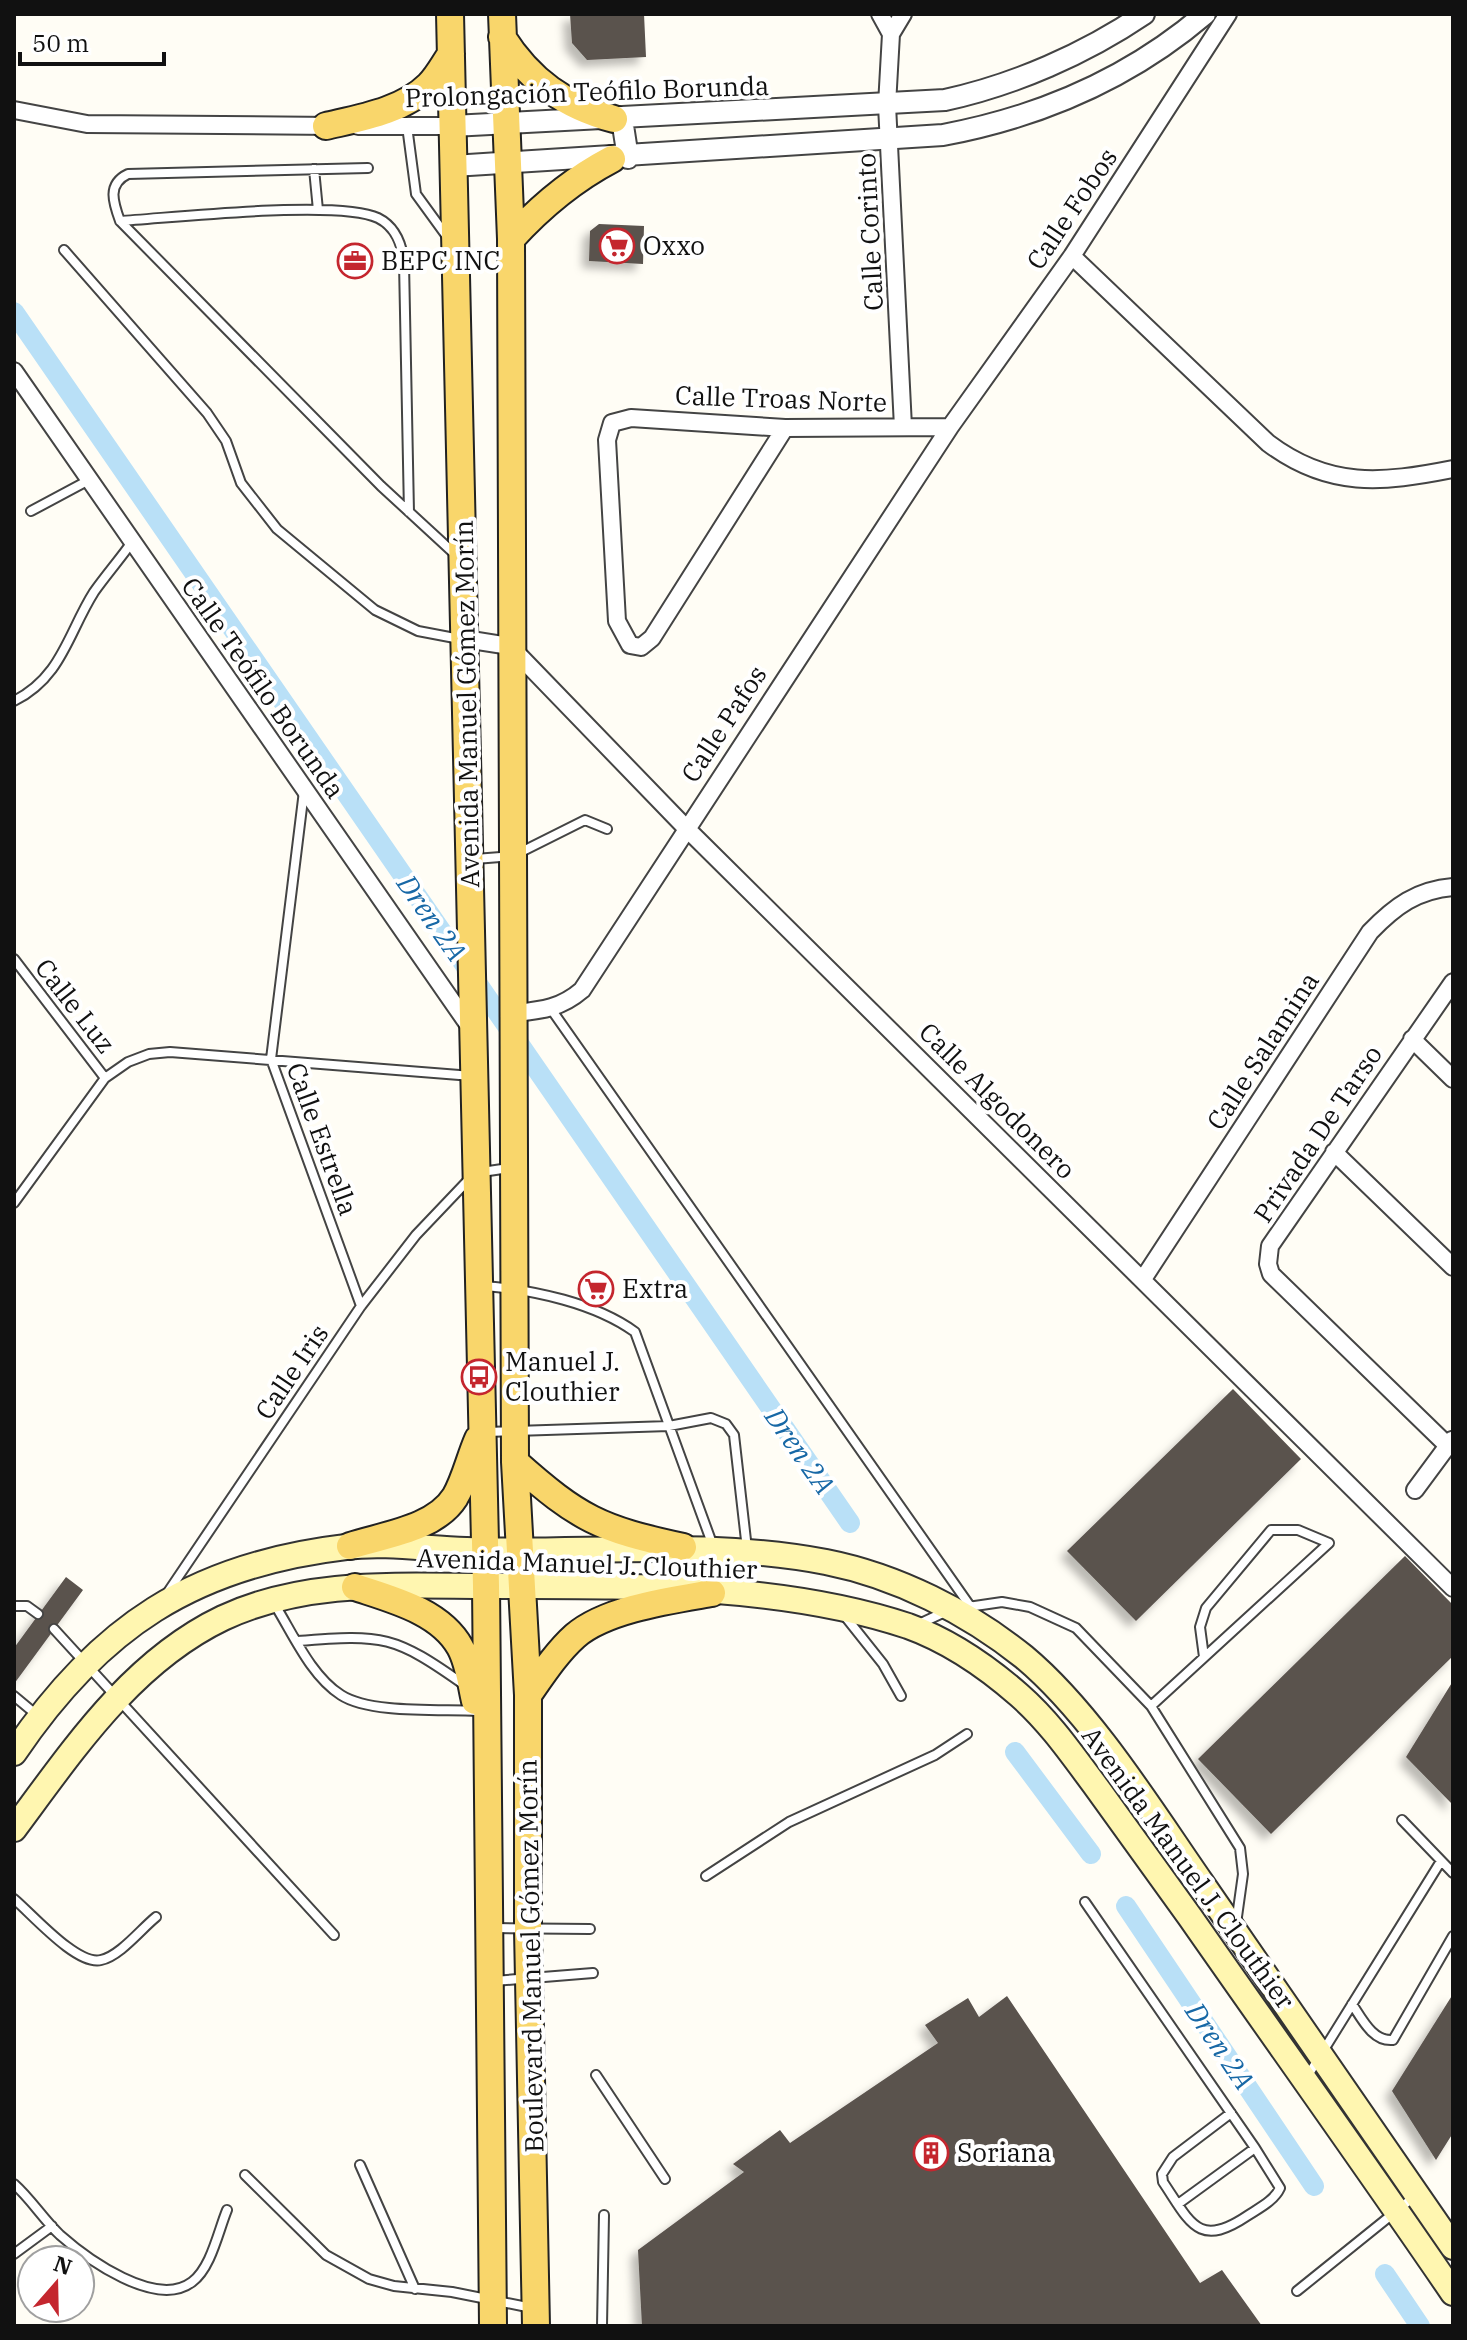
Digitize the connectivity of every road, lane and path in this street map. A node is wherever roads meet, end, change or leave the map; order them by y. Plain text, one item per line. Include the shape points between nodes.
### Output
1 (450, 14) edge
2 (880, 14) edge
3 (903, 14) edge
4 (1144, 14) edge
5 (1205, 14) edge
6 (1228, 14) edge
7 (502, 26) edge
8 (891, 34) junction
9 (451, 54) junction
10 (887, 105) junction
11 (14, 110) edge
12 (618, 119) junction
13 (326, 126) junction
14 (407, 126) junction
15 (452, 126) junction
16 (505, 126) junction
17 (889, 139) junction
18 (620, 158) junction
19 (507, 165) junction
20 (453, 166) junction
21 (368, 168) dead end
22 (314, 169) junction
23 (318, 210) junction
24 (120, 221) junction
25 (511, 239) junction
26 (455, 246) junction
27 (64, 250) dead end
28 (1072, 256) junction
29 (14, 371) edge
30 (903, 427) junction
31 (950, 427) junction
32 (785, 428) junction
33 (1453, 469) edge
34 (89, 480) junction
35 (31, 511) dead end
36 (409, 512) junction
37 (132, 542) junction
38 (463, 561) junction
39 (465, 639) junction
40 (510, 646) junction
41 (14, 701) edge
42 (304, 790) junction
43 (685, 827) junction
44 (607, 829) dead end
45 (513, 856) junction
46 (471, 859) junction
47 (1453, 887) edge
48 (14, 959) edge
49 (1453, 982) edge
50 (551, 1009) junction
51 (516, 1022) junction
52 (473, 1031) junction
53 (1412, 1039) junction
54 (271, 1059) junction
55 (473, 1076) junction
56 (105, 1078) junction
57 (1453, 1079) edge
58 (1334, 1152) junction
59 (516, 1167) junction
60 (475, 1173) junction
61 (14, 1203) edge
62 (1453, 1267) edge
63 (1143, 1279) junction
64 (477, 1286) junction
65 (515, 1289) junction
66 (361, 1306) junction
67 (669, 1426) junction
68 (515, 1430) junction
69 (481, 1432) junction
70 (1450, 1442) edge
71 (515, 1462) junction
72 (1415, 1490) dead end
73 (350, 1546) junction
74 (683, 1547) junction
75 (520, 1549) junction
76 (485, 1550) junction
77 (715, 1550) junction
78 (747, 1554) junction
79 (486, 1586) junction
80 (521, 1586) junction
81 (355, 1587) junction
82 (1453, 1588) edge
83 (712, 1593) junction
84 (272, 1601) junction
85 (14, 1606) edge
86 (159, 1606) junction
87 (838, 1608) junction
88 (960, 1608) junction
89 (38, 1614) dead end
90 (911, 1627) junction
91 (54, 1629) dead end
92 (297, 1641) junction
93 (1204, 1657) junction
94 (85, 1663) junction
95 (528, 1695) junction
96 (14, 1696) edge
97 (901, 1696) dead end
98 (116, 1699) junction
99 (475, 1701) junction
100 (1151, 1706) junction
101 (39, 1717) junction
102 (967, 1734) dead end
103 (485, 1741) junction
104 (14, 1753) edge
105 (1402, 1820) dead end
106 (14, 1829) edge
107 (1441, 1861) junction
108 (1453, 1873) edge
109 (706, 1876) dead end
110 (14, 1899) edge
111 (1085, 1902) dead end
112 (156, 1917) dead end
113 (488, 1927) junction
114 (590, 1929) dead end
115 (528, 1930) junction
116 (334, 1935) dead end
117 (1453, 1936) edge
118 (1230, 1948) junction
119 (593, 1973) dead end
120 (529, 1979) junction
121 (488, 1982) junction
122 (1352, 2004) junction
123 (1319, 2054) junction
124 (596, 2075) dead end
125 (1305, 2081) junction
126 (1231, 2113) junction
127 (1255, 2148) junction
128 (360, 2165) dead end
129 (245, 2175) dead end
130 (665, 2179) dead end
131 (14, 2184) edge
132 (1417, 2194) junction
133 (1178, 2204) junction
134 (227, 2210) dead end
135 (1397, 2212) junction
136 (604, 2215) dead end
137 (52, 2226) junction
138 (1450, 2235) edge
139 (14, 2254) edge
140 (1431, 2261) junction
141 (415, 2289) junction
142 (1297, 2291) dead end
143 (1453, 2293) edge
144 (492, 2313) edge
145 (536, 2318) edge
146 (602, 2326) edge

1 - 9 main road, Avenida Manuel Gómez Morín
2 - 8 street
3 - 8 street, Calle Corinto
4 - 10 street, Prolongación Teófilo Borunda via 1067,57 982,92
5 - 17 street via 1112,77 1039,110 943,135
6 - 28 street, Calle Fobos
7 - 12 main road via 531,75 549,91 580,108
7 - 16 main road, Avenida Manuel Gómez Morín
8 - 10 street, Calle Corinto
9 - 13 main road via 429,85 405,101
9 - 15 main road, Avenida Manuel Gómez Morín
10 - 12 street, Prolongación Teófilo Borunda
10 - 17 street, Calle Corinto
11 - 13 street, Prolongación Teófilo Borunda via 87,124
12 - 16 street, Prolongación Teófilo Borunda
12 - 18 street
13 - 14 street, Prolongación Teófilo Borunda
14 - 15 street, Prolongación Teófilo Borunda
14 - 26 lane via 416,194
15 - 16 street, Prolongación Teófilo Borunda
15 - 20 main road, Avenida Manuel Gómez Morín
16 - 19 main road, Avenida Manuel Gómez Morín
17 - 18 street
17 - 30 street, Calle Corinto
18 - 19 street
18 - 25 main road via 565,187
19 - 20 street
19 - 25 main road, Avenida Manuel Gómez Morín
20 - 26 main road, Avenida Manuel Gómez Morín
21 - 22 lane
22 - 23 lane
22 - 24 lane via 128,174 113,188
23 - 24 lane
23 - 36 lane via 380,219 390,226 402,250
24 - 36 lane
25 - 40 main road, Avenida Manuel Gómez Morín
26 - 38 main road, Avenida Manuel Gómez Morín
27 - 39 lane via 207,413 226,441 241,483 277,529 375,610 418,631
28 - 31 street, Calle Fobos
28 - 33 street via 1291,460 1341,478 1372,480
29 - 34 street, Calle Teófilo Borunda
30 - 31 street, Calle Troas Norte
30 - 32 street, Calle Troas Norte
31 - 43 street, Calle Pafos
32 - 32 street, Calle Troas Norte via 631,418 612,423 607,440 617,621 630,645 641,647 663,622
34 - 35 lane
34 - 37 street, Calle Teófilo Borunda
36 - 38 lane
37 - 41 lane via 94,593 59,664
37 - 42 street, Calle Teófilo Borunda
38 - 39 main road, Avenida Manuel Gómez Morín
39 - 40 street
39 - 46 main road, Avenida Manuel Gómez Morín
40 - 43 street, Calle Algodonero
40 - 45 main road, Avenida Manuel Gómez Morín
42 - 52 street, Calle Teófilo Borunda
42 - 54 lane, Calle Estrella
43 - 50 street, Calle Pafos via 582,990
43 - 63 street, Calle Algodonero
44 - 45 lane via 592,821 578,822
45 - 46 lane
45 - 51 main road, Avenida Manuel Gómez Morín
46 - 52 main road, Avenida Manuel Gómez Morín
47 - 63 street, Calle Salamina via 1414,895 1370,932
48 - 56 lane, Calle Luz
49 - 53 street, Privada De Tarso
50 - 51 street, Calle Pafos
50 - 88 lane
51 - 59 main road, Avenida Manuel Gómez Morín
52 - 55 main road, Avenida Manuel Gómez Morín
53 - 57 street
53 - 58 street, Privada De Tarso
54 - 55 lane
54 - 56 lane via 149,1054
54 - 66 lane, Calle Estrella
55 - 60 main road, Avenida Manuel Gómez Morín
56 - 61 lane
58 - 62 street
58 - 70 street, Privada De Tarso via 1270,1246 1271,1274
59 - 60 lane
59 - 65 main road, Avenida Manuel Gómez Morín
60 - 64 main road, Avenida Manuel Gómez Morín
60 - 66 lane, Calle Iris via 438,1207
63 - 82 street, Calle Algodonero
64 - 65 lane
64 - 69 main road, Avenida Manuel Gómez Morín
65 - 67 lane via 615,1318 635,1332
65 - 68 main road, Avenida Manuel Gómez Morín
66 - 86 lane, Calle Iris
67 - 68 lane
67 - 77 lane
67 - 78 lane via 711,1418 726,1424 734,1435
68 - 69 lane
68 - 71 main road, Avenida Manuel Gómez Morín
69 - 73 main road via 455,1496 442,1512
69 - 76 main road, Avenida Manuel Gómez Morín
70 - 72 street, Privada De Tarso
71 - 74 main road via 595,1523
71 - 75 main road, Avenida Manuel Gómez Morín
73 - 76 main road, Avenida Manuel J. Clouthier
73 - 86 main road, Avenida Manuel J. Clouthier via 233,1571 196,1584
74 - 75 main road, Avenida Manuel J. Clouthier
74 - 77 main road, Avenida Manuel J. Clouthier
75 - 76 main road, Avenida Manuel J. Clouthier
75 - 80 main road, Avenida Manuel Gómez Morín
76 - 79 main road, Avenida Manuel Gómez Morín
77 - 78 main road, Avenida Manuel J. Clouthier
78 - 88 main road, Avenida Manuel J. Clouthier via 826,1562
79 - 80 main road, Avenida Manuel J. Clouthier
79 - 81 main road, Avenida Manuel J. Clouthier
79 - 103 main road, Boulevard Manuel Gómez Morín
80 - 83 main road, Avenida Manuel J. Clouthier
80 - 95 main road, Boulevard Manuel Gómez Morín
81 - 84 main road, Avenida Manuel J. Clouthier
81 - 99 main road via 401,1601 449,1632 461,1648
83 - 87 main road, Avenida Manuel J. Clouthier
83 - 95 main road via 592,1625 575,1636
84 - 92 lane
84 - 98 main road, Avenida Manuel J. Clouthier via 224,1617 180,1642
85 - 89 lane via 27,1606
86 - 94 main road, Avenida Manuel J. Clouthier
87 - 90 main road, Avenida Manuel J. Clouthier
87 - 97 lane
88 - 90 lane
88 - 100 lane via 1002,1602 1054,1616 1076,1628
88 - 118 main road, Avenida Manuel J. Clouthier via 1026,1659 1108,1753
90 - 118 main road, Avenida Manuel J. Clouthier via 948,1645 1019,1695
91 - 94 lane
92 - 99 lane via 357,1636 394,1642 422,1654
92 - 99 lane via 341,1695 361,1703
93 - 93 lane via 1200,1627 1206,1608 1271,1530 1298,1530 1329,1543
93 - 100 lane
94 - 98 lane
94 - 101 main road, Avenida Manuel J. Clouthier
95 - 115 main road, Boulevard Manuel Gómez Morín
96 - 101 lane
98 - 106 main road, Avenida Manuel J. Clouthier
98 - 116 lane
99 - 103 main road
100 - 118 lane via 1240,1848 1243,1874
101 - 104 main road, Avenida Manuel J. Clouthier
102 - 109 lane via 935,1755 789,1822
103 - 113 main road, Boulevard Manuel Gómez Morín
105 - 107 lane
107 - 108 lane
107 - 122 lane
110 - 112 lane via 74,1953 89,1960 112,1954
111 - 126 lane
113 - 115 lane
113 - 121 main road, Boulevard Manuel Gómez Morín
114 - 115 lane
115 - 120 main road, Boulevard Manuel Gómez Morín
117 - 122 lane via 1393,2040 1375,2035
118 - 123 main road, Avenida Manuel J. Clouthier
118 - 125 main road, Avenida Manuel J. Clouthier
119 - 120 lane
120 - 121 lane
120 - 145 main road, Boulevard Manuel Gómez Morín
121 - 144 main road, Boulevard Manuel Gómez Morín
122 - 123 lane
123 - 125 lane
123 - 132 main road, Avenida Manuel J. Clouthier
124 - 130 lane
125 - 135 main road, Avenida Manuel J. Clouthier
126 - 127 lane
126 - 133 lane via 1166,2165 1163,2182
127 - 133 lane
127 - 133 lane via 1280,2188 1274,2198 1225,2231 1211,2233 1192,2224
128 - 141 lane
129 - 141 lane via 326,2255 369,2279
131 - 137 lane
132 - 135 lane
132 - 138 main road, Avenida Manuel J. Clouthier
134 - 137 lane via 201,2271 176,2291 152,2290 123,2278
135 - 140 main road, Avenida Manuel J. Clouthier
135 - 142 lane
136 - 146 lane
137 - 139 lane
138 - 140 lane
140 - 143 main road, Avenida Manuel J. Clouthier
141 - 144 lane
144 - 145 lane

